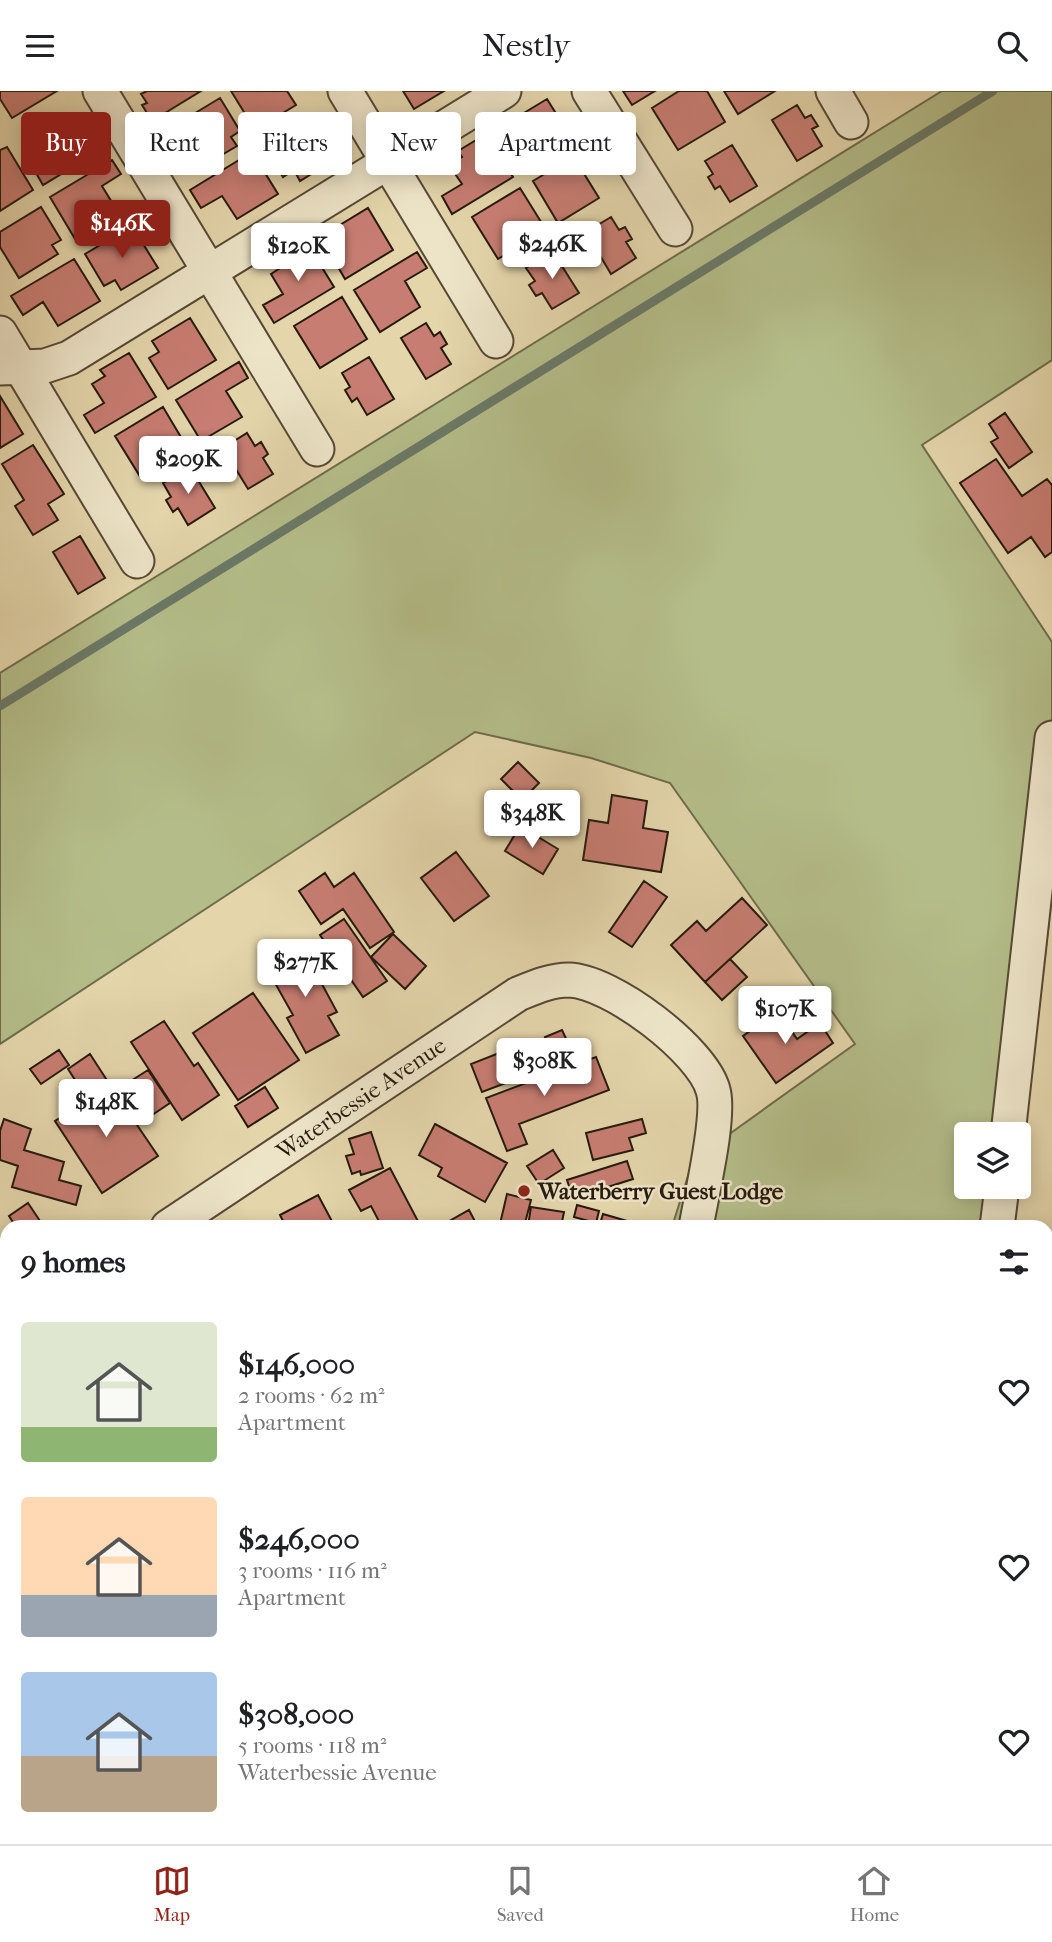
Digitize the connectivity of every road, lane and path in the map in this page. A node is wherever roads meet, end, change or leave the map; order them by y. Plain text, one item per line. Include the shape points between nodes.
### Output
1 (100, 91) edge
2 (345, 91) edge
3 (504, 91) edge
4 (589, 91) edge
5 (833, 91) edge
6 (461, 117) edge
7 (852, 123) dead end
8 (366, 126) edge
9 (367, 175) edge
10 (396, 175) edge
11 (675, 229) dead end
12 (209, 271) junction
13 (0, 333) edge
14 (496, 341) dead end
15 (10, 368) edge
16 (317, 449) dead end
17 (137, 561) dead end
18 (1052, 738) edge
19 (1041, 946) edge
20 (1010, 1122) edge
21 (1000, 1199) edge
22 (179, 1220) edge
23 (697, 1220) edge
24 (998, 1220) edge

1 - 12 street
2 - 8 street
3 - 6 street
4 - 11 street
5 - 7 street
9 - 12 street
10 - 14 street
12 - 15 street via 69,358 45,366
12 - 16 street
13 - 15 street
15 - 17 street
18 - 19 street
19 - 20 street
21 - 24 street
22 - 23 street, Waterbessie Avenue via 519,994 544,983 571,980 620,998 684,1047 705,1072 714,1091 715,1114

